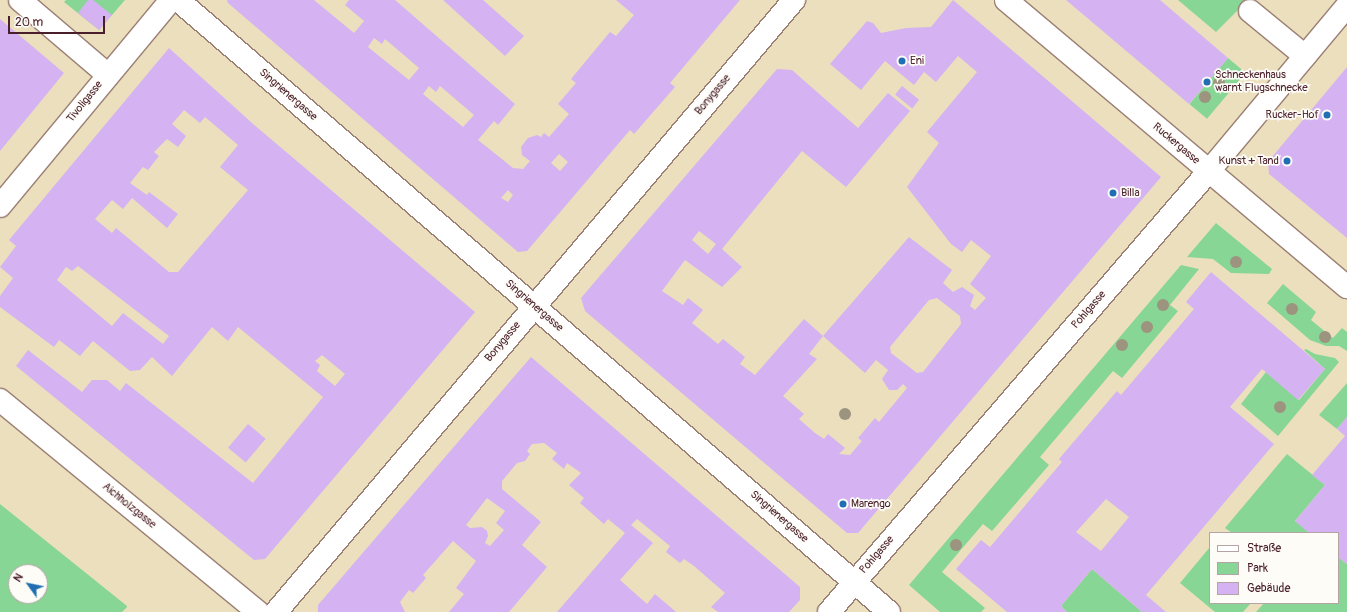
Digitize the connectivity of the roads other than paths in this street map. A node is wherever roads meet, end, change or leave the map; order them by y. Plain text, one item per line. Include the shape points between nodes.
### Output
1 (20, 0) edge
2 (171, 0) edge
3 (178, 0) edge
4 (794, 0) edge
5 (1006, 0) edge
6 (1347, 6) edge
7 (1250, 11) dead end
8 (1305, 56) junction
9 (107, 74) junction
10 (1209, 171) junction
11 (0, 206) edge
12 (1347, 287) edge
13 (534, 305) junction
14 (0, 400) edge
15 (854, 582) junction
16 (258, 612) edge
17 (276, 612) edge
18 (829, 612) edge
19 (889, 612) edge

1 - 9 street
2 - 9 street, Tivoligasse
3 - 13 street, Singrienergasse
4 - 13 street, Bonygasse
5 - 10 street, Ruckergasse
6 - 8 street, Pohlgasse
7 - 8 street
8 - 10 street, Pohlgasse
9 - 11 street, Tivoligasse
10 - 12 street, Ruckergasse
10 - 15 street, Pohlgasse
13 - 15 street, Singrienergasse
13 - 17 street, Bonygasse
14 - 16 street, Aichholzgasse
15 - 18 street, Pohlgasse
15 - 19 street, Singrienergasse

